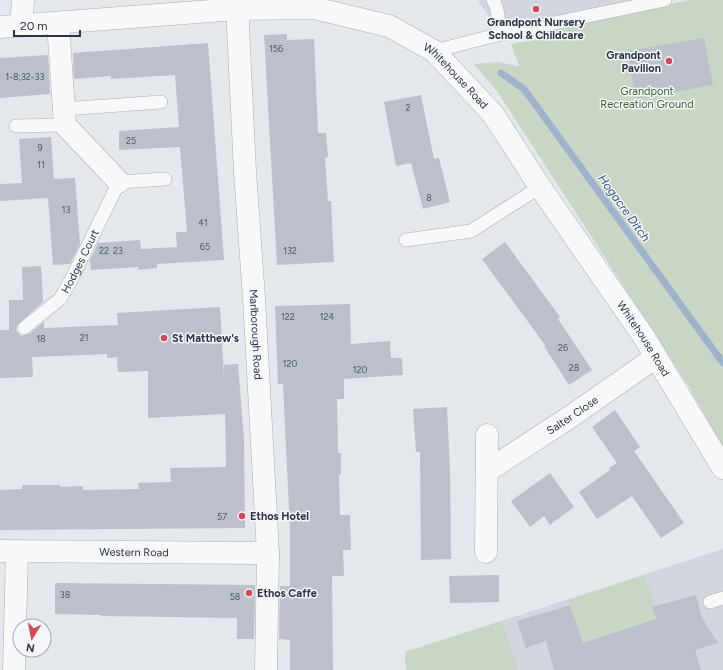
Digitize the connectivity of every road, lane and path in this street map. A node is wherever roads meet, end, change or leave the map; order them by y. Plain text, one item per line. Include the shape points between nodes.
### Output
1 (23, 0) edge
2 (493, 0) edge
3 (665, 0) edge
4 (237, 4) edge
5 (58, 23) junction
6 (21, 26) junction
7 (0, 27) edge
8 (497, 35) junction
9 (434, 51) junction
10 (161, 102) dead end
11 (64, 117) junction
12 (16, 126) dead end
13 (165, 179) dead end
14 (119, 182) junction
15 (540, 187) junction
16 (406, 240) dead end
17 (24, 328) dead end
18 (656, 357) junction
19 (487, 435) dead end
20 (723, 468) edge
21 (487, 471) junction
22 (8, 551) edge
23 (486, 552) dead end
24 (268, 554) junction
25 (723, 598) edge
26 (710, 602) dead end
27 (14, 670) edge
28 (266, 670) edge

1 - 6 street
2 - 8 lane via 499,23
3 - 8 lane
4 - 5 street, Whitehouse Road
4 - 9 street, Whitehouse Road via 314,8 389,26
4 - 24 street, Marlborough Road
5 - 6 street, Whitehouse Road
5 - 11 street
6 - 7 street, Whitehouse Road
8 - 9 lane
9 - 15 street, Whitehouse Road via 493,114
10 - 11 lane
11 - 12 lane
11 - 14 street
13 - 14 lane
14 - 17 lane, Hodges Court via 60,299
15 - 16 lane via 471,231
15 - 18 street, Whitehouse Road
18 - 20 street, Whitehouse Road
18 - 21 street, Salter Close
19 - 21 street
21 - 23 street
22 - 24 street, Western Road
22 - 27 street
24 - 28 street, Marlborough Road
25 - 26 lane

